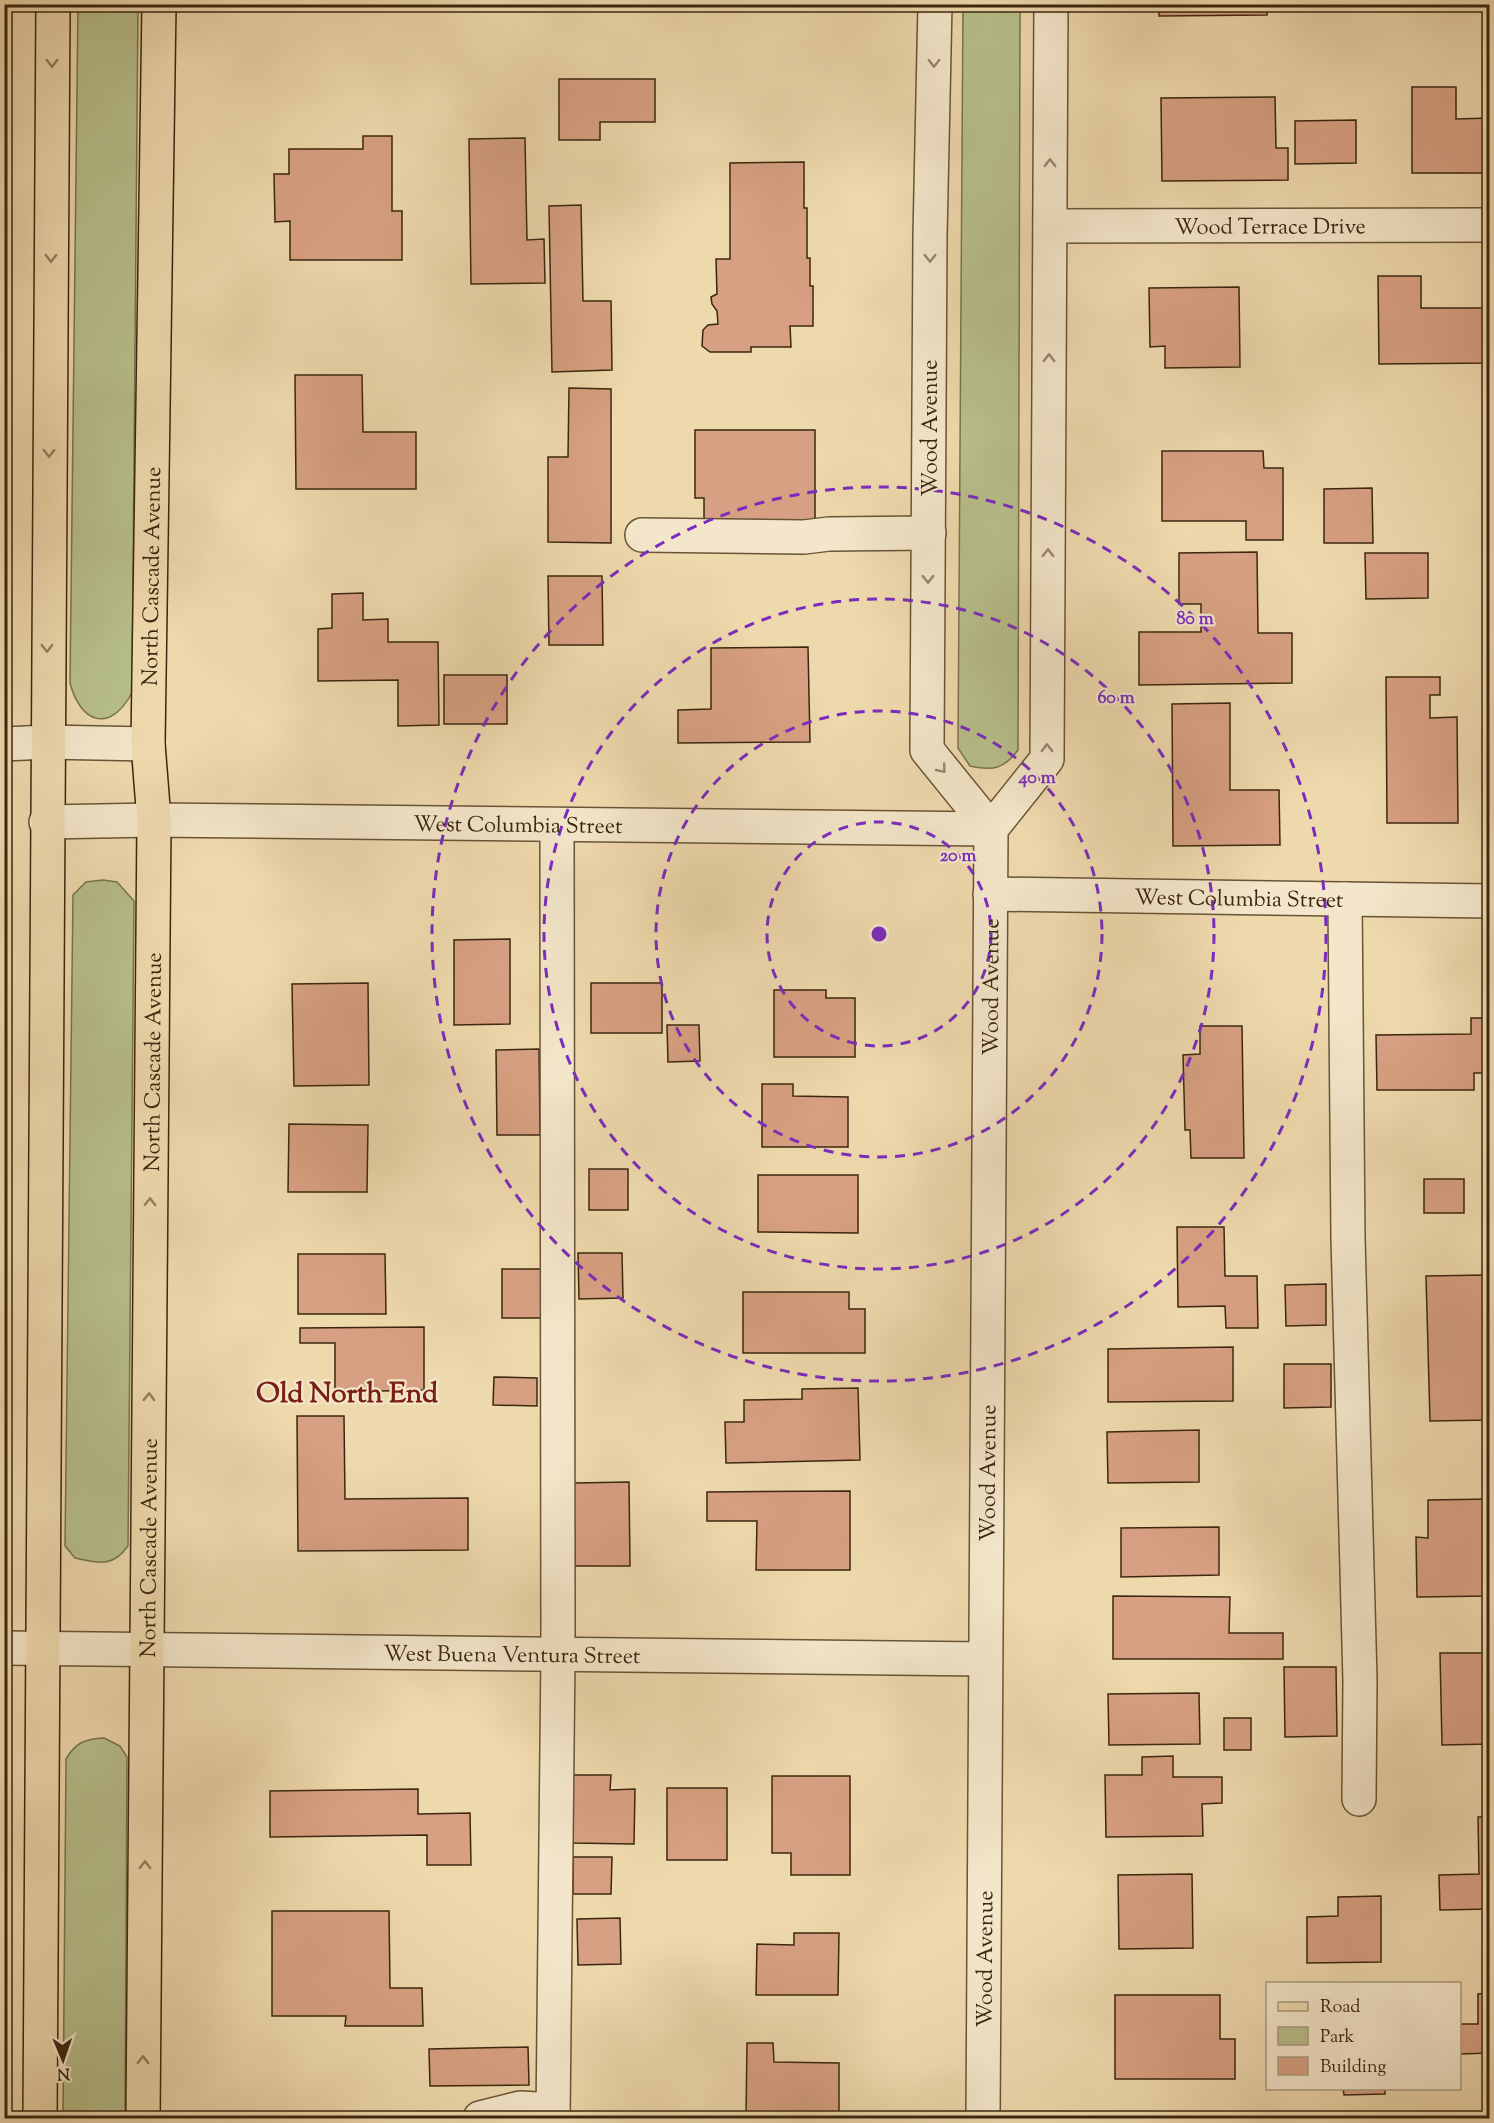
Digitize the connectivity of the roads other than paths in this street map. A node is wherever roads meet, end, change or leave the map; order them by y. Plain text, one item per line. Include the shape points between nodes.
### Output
1 (53, 4) edge
2 (159, 4) edge
3 (935, 4) edge
4 (1051, 4) edge
5 (1490, 225) edge
6 (1050, 226) junction
7 (929, 533) junction
8 (642, 535) dead end
9 (47, 742) junction
10 (4, 744) edge
11 (148, 744) junction
12 (154, 820) junction
13 (46, 822) junction
14 (557, 825) junction
15 (991, 829) junction
16 (990, 894) junction
17 (1345, 899) junction
18 (1490, 901) edge
19 (4, 1648) edge
20 (41, 1648) junction
21 (147, 1651) junction
22 (558, 1655) junction
23 (984, 1659) junction
24 (1359, 1799) dead end
25 (553, 2114) edge
26 (40, 2118) edge
27 (143, 2118) edge
28 (480, 2118) edge
29 (983, 2118) edge

1 -> 9 main road
2 - 11 main road, North Cascade Avenue
3 -> 7 street, Wood Avenue
6 -> 4 street
5 - 6 street, Wood Terrace Drive
15 -> 6 street via 1047,759
7 - 8 street via 804,537
7 -> 15 street, Wood Avenue via 927,750
9 - 10 street
9 - 11 street
9 - 13 main road
11 - 12 main road, North Cascade Avenue
12 - 13 street, West Columbia Street
12 - 14 street, West Columbia Street
21 -> 12 main road, North Cascade Avenue
13 - 20 main road
14 - 15 street, West Columbia Street
14 - 22 street
15 - 16 street, Wood Avenue
16 - 17 street, West Columbia Street
16 - 23 street, Wood Avenue
17 - 18 street, West Columbia Street
17 - 24 street
19 - 20 street, West Buena Ventura Street
20 - 21 street, West Buena Ventura Street
20 - 26 main road
21 - 22 street, West Buena Ventura Street
27 -> 21 main road, North Cascade Avenue
22 - 23 street, West Buena Ventura Street
22 - 25 street
23 - 29 street, Wood Avenue
25 - 28 street via 520,2109

